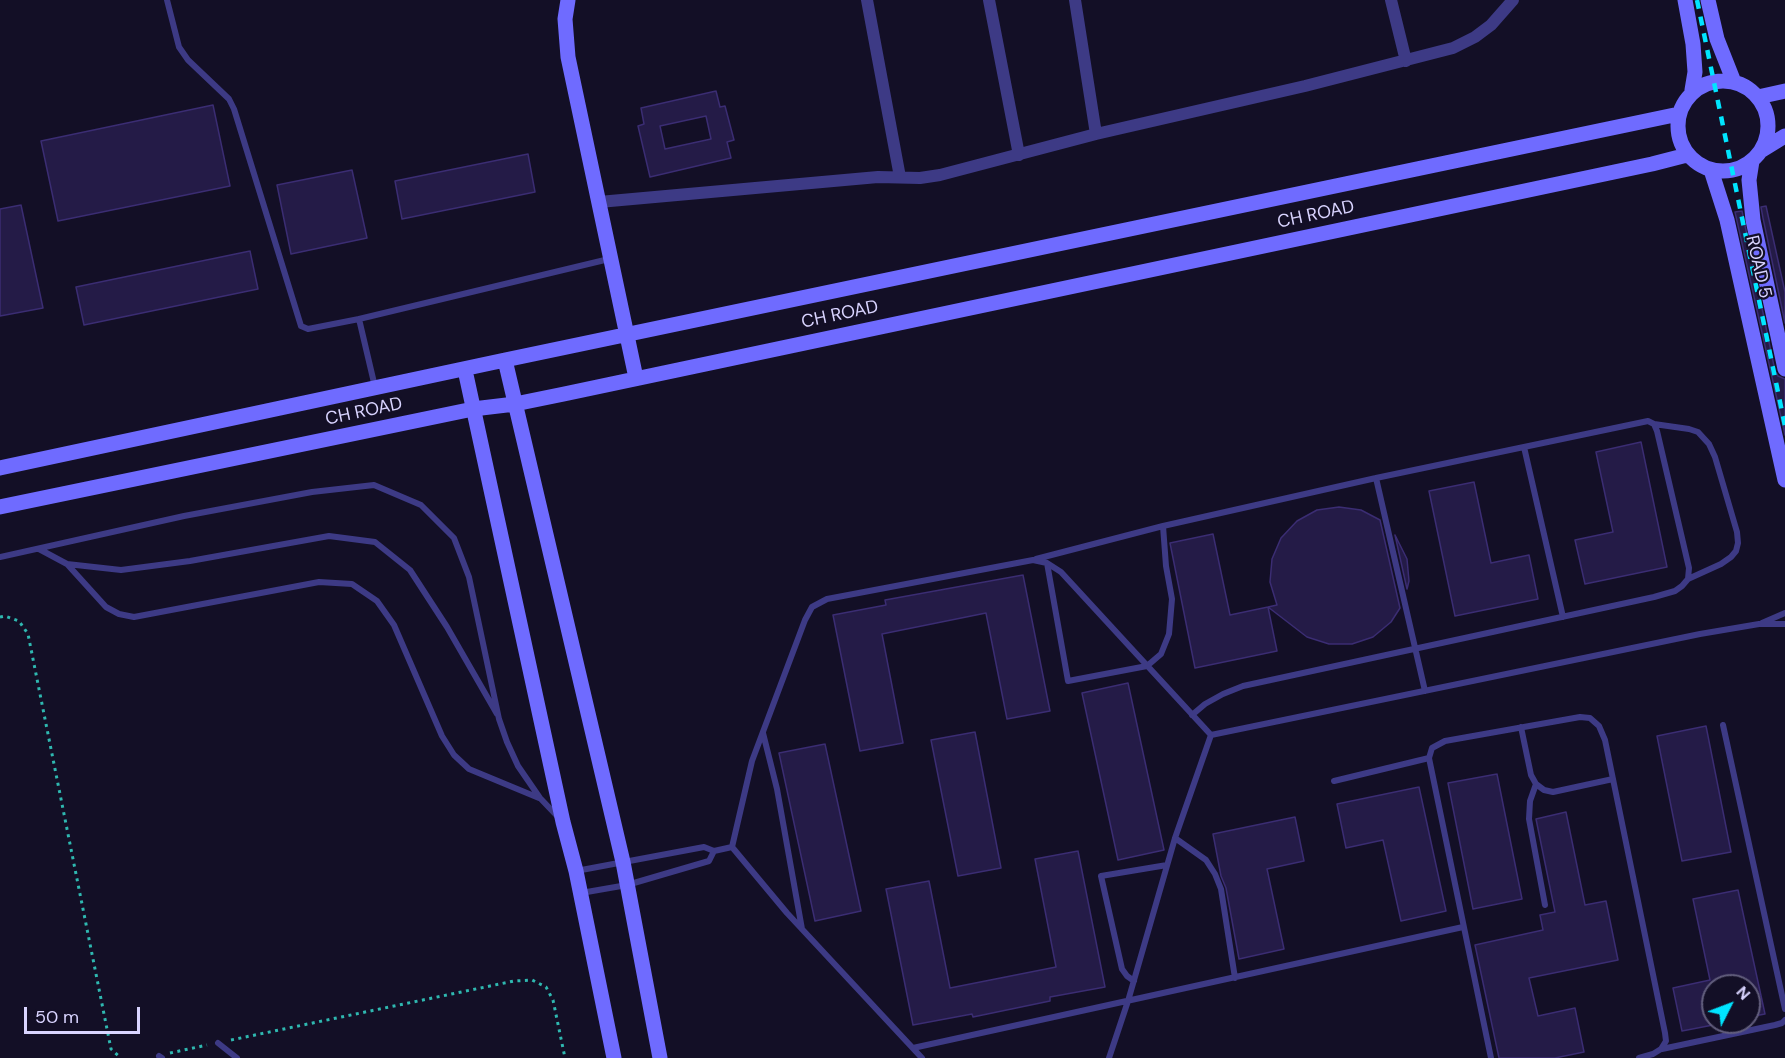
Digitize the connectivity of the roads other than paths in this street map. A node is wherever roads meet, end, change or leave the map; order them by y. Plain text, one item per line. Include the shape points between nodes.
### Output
1 (167, 0) edge
2 (568, 0) edge
3 (867, 0) edge
4 (989, 0) edge
5 (1075, 0) edge
6 (1391, 0) edge
7 (1513, 0) edge
8 (1685, 0) edge
9 (1708, 0) edge
10 (1406, 61) junction
11 (1734, 82) junction
12 (1692, 90) junction
13 (1785, 91) edge
14 (1758, 97) junction
15 (1678, 114) junction
16 (1096, 134) junction
17 (1785, 136) edge
18 (1019, 155) junction
19 (1687, 155) junction
20 (1757, 156) junction
21 (1711, 170) junction
22 (900, 177) junction
23 (599, 202) junction
24 (611, 259) junction
25 (359, 319) junction
26 (627, 335) junction
27 (506, 360) junction
28 (1785, 369) edge
29 (465, 370) junction
30 (636, 378) junction
31 (376, 388) junction
32 (515, 404) junction
33 (473, 409) junction
34 (1654, 424) junction
35 (1524, 447) junction
36 (0, 468) edge
37 (1376, 478) junction
38 (1785, 480) edge
39 (0, 507) edge
40 (1163, 526) junction
41 (38, 549) junction
42 (0, 557) edge
43 (1033, 560) junction
44 (1047, 563) junction
45 (67, 564) junction
46 (1688, 579) junction
47 (1785, 613) edge
48 (1563, 617) junction
49 (1759, 624) junction
50 (1785, 624) edge
51 (1415, 649) junction
52 (1147, 666) junction
53 (1425, 691) junction
54 (1192, 715) junction
55 (499, 719) junction
56 (1723, 725) dead end
57 (1521, 727) junction
58 (763, 733) junction
59 (1211, 735) junction
60 (1429, 758) junction
61 (1613, 779) junction
62 (1334, 781) dead end
63 (1536, 784) junction
64 (540, 798) junction
65 (563, 822) junction
66 (1175, 838) junction
67 (732, 848) junction
68 (714, 851) junction
69 (623, 862) junction
70 (1167, 865) junction
71 (576, 871) junction
72 (627, 885) junction
73 (580, 893) junction
74 (1545, 905) dead end
75 (1462, 927) junction
76 (802, 929) junction
77 (1235, 978) junction
78 (1134, 981) junction
79 (1128, 1001) junction
80 (1785, 1009) edge
81 (1785, 1020) edge
82 (218, 1043) road end
83 (914, 1048) junction
84 (1661, 1049) junction
85 (237, 1058) edge
86 (614, 1058) edge
87 (660, 1058) edge
88 (922, 1058) edge
89 (1109, 1058) edge
90 (1491, 1058) edge
91 (1639, 1058) edge

1 - 25 lane via 179,47 230,99 301,326 308,329
2 - 23 street via 568,57
3 - 22 street
4 - 18 street
5 - 16 street
6 - 10 street
7 - 10 street via 1476,37
8 - 12 street via 1693,44
9 - 11 street via 1717,39
10 - 16 street
11 - 12 street via 1720,80
11 - 14 street
12 - 15 street
13 - 14 street
14 - 20 street via 1768,123 1767,137
15 - 19 street via 1680,142
15 - 26 street, CH ROAD
16 - 18 street
17 - 20 street
18 - 22 street via 940,175
19 - 21 street
19 - 30 street, CH ROAD
20 - 21 street via 1739,169
20 - 28 street, ROAD 5 via 1749,180 1753,220
21 - 38 street, ROAD 5 via 1727,220
22 - 23 street
23 - 24 street
24 - 25 lane
24 - 26 street
25 - 31 lane
26 - 27 street, CH ROAD
26 - 30 street
27 - 29 street, CH ROAD
27 - 32 street
29 - 31 street, CH ROAD
29 - 33 street
30 - 32 street, CH ROAD
31 - 36 street, CH ROAD
32 - 33 street, CH ROAD
32 - 69 street
33 - 39 street, CH ROAD
33 - 65 street
34 - 35 lane via 1648,421
34 - 46 lane via 1689,568
34 - 46 lane via 1698,432 1709,444 1737,532 1737,551 1731,557
35 - 37 lane
35 - 48 lane
37 - 40 lane
37 - 51 lane
40 - 43 lane
40 - 52 lane via 1172,599 1169,634 1161,654
41 - 42 lane
41 - 45 lane
41 - 55 lane via 301,494 374,486 421,505 454,538 469,577
43 - 44 lane
43 - 58 lane via 827,599 812,607
44 - 52 lane via 1061,572
44 - 52 lane via 1068,681
45 - 55 lane via 121,570 329,536 375,542 410,570
45 - 64 lane via 106,607 134,617 319,582 352,584 378,601 394,625 454,755 469,770
46 - 48 lane via 1664,594
47 - 49 lane
48 - 51 lane
49 - 50 lane
49 - 53 lane
51 - 53 lane
51 - 54 lane via 1243,686 1205,704
52 - 54 lane
53 - 59 lane
54 - 59 lane
55 - 64 lane via 518,766
56 - 80 lane
57 - 60 lane via 1445,741 1432,748
57 - 61 lane via 1590,718 1605,740
57 - 63 lane
58 - 67 lane via 752,761
58 - 76 lane
59 - 66 lane
60 - 62 lane
60 - 75 lane
61 - 63 lane via 1553,792
61 - 84 lane via 1665,1033
63 - 74 lane via 1529,819
64 - 65 lane
65 - 71 street
66 - 70 lane
66 - 77 lane via 1206,860 1215,874 1221,889
67 - 68 lane
67 - 76 lane
68 - 69 lane via 704,847
68 - 72 lane via 709,861
69 - 71 lane
69 - 72 street
70 - 78 lane
70 - 78 lane via 1101,876 1122,969
71 - 73 street
72 - 73 lane
72 - 87 street
73 - 86 street
75 - 77 lane
75 - 90 lane
76 - 83 lane
77 - 79 lane
78 - 79 lane
79 - 83 lane
79 - 89 lane
81 - 84 lane
82 - 85 lane
83 - 88 lane
84 - 91 lane

